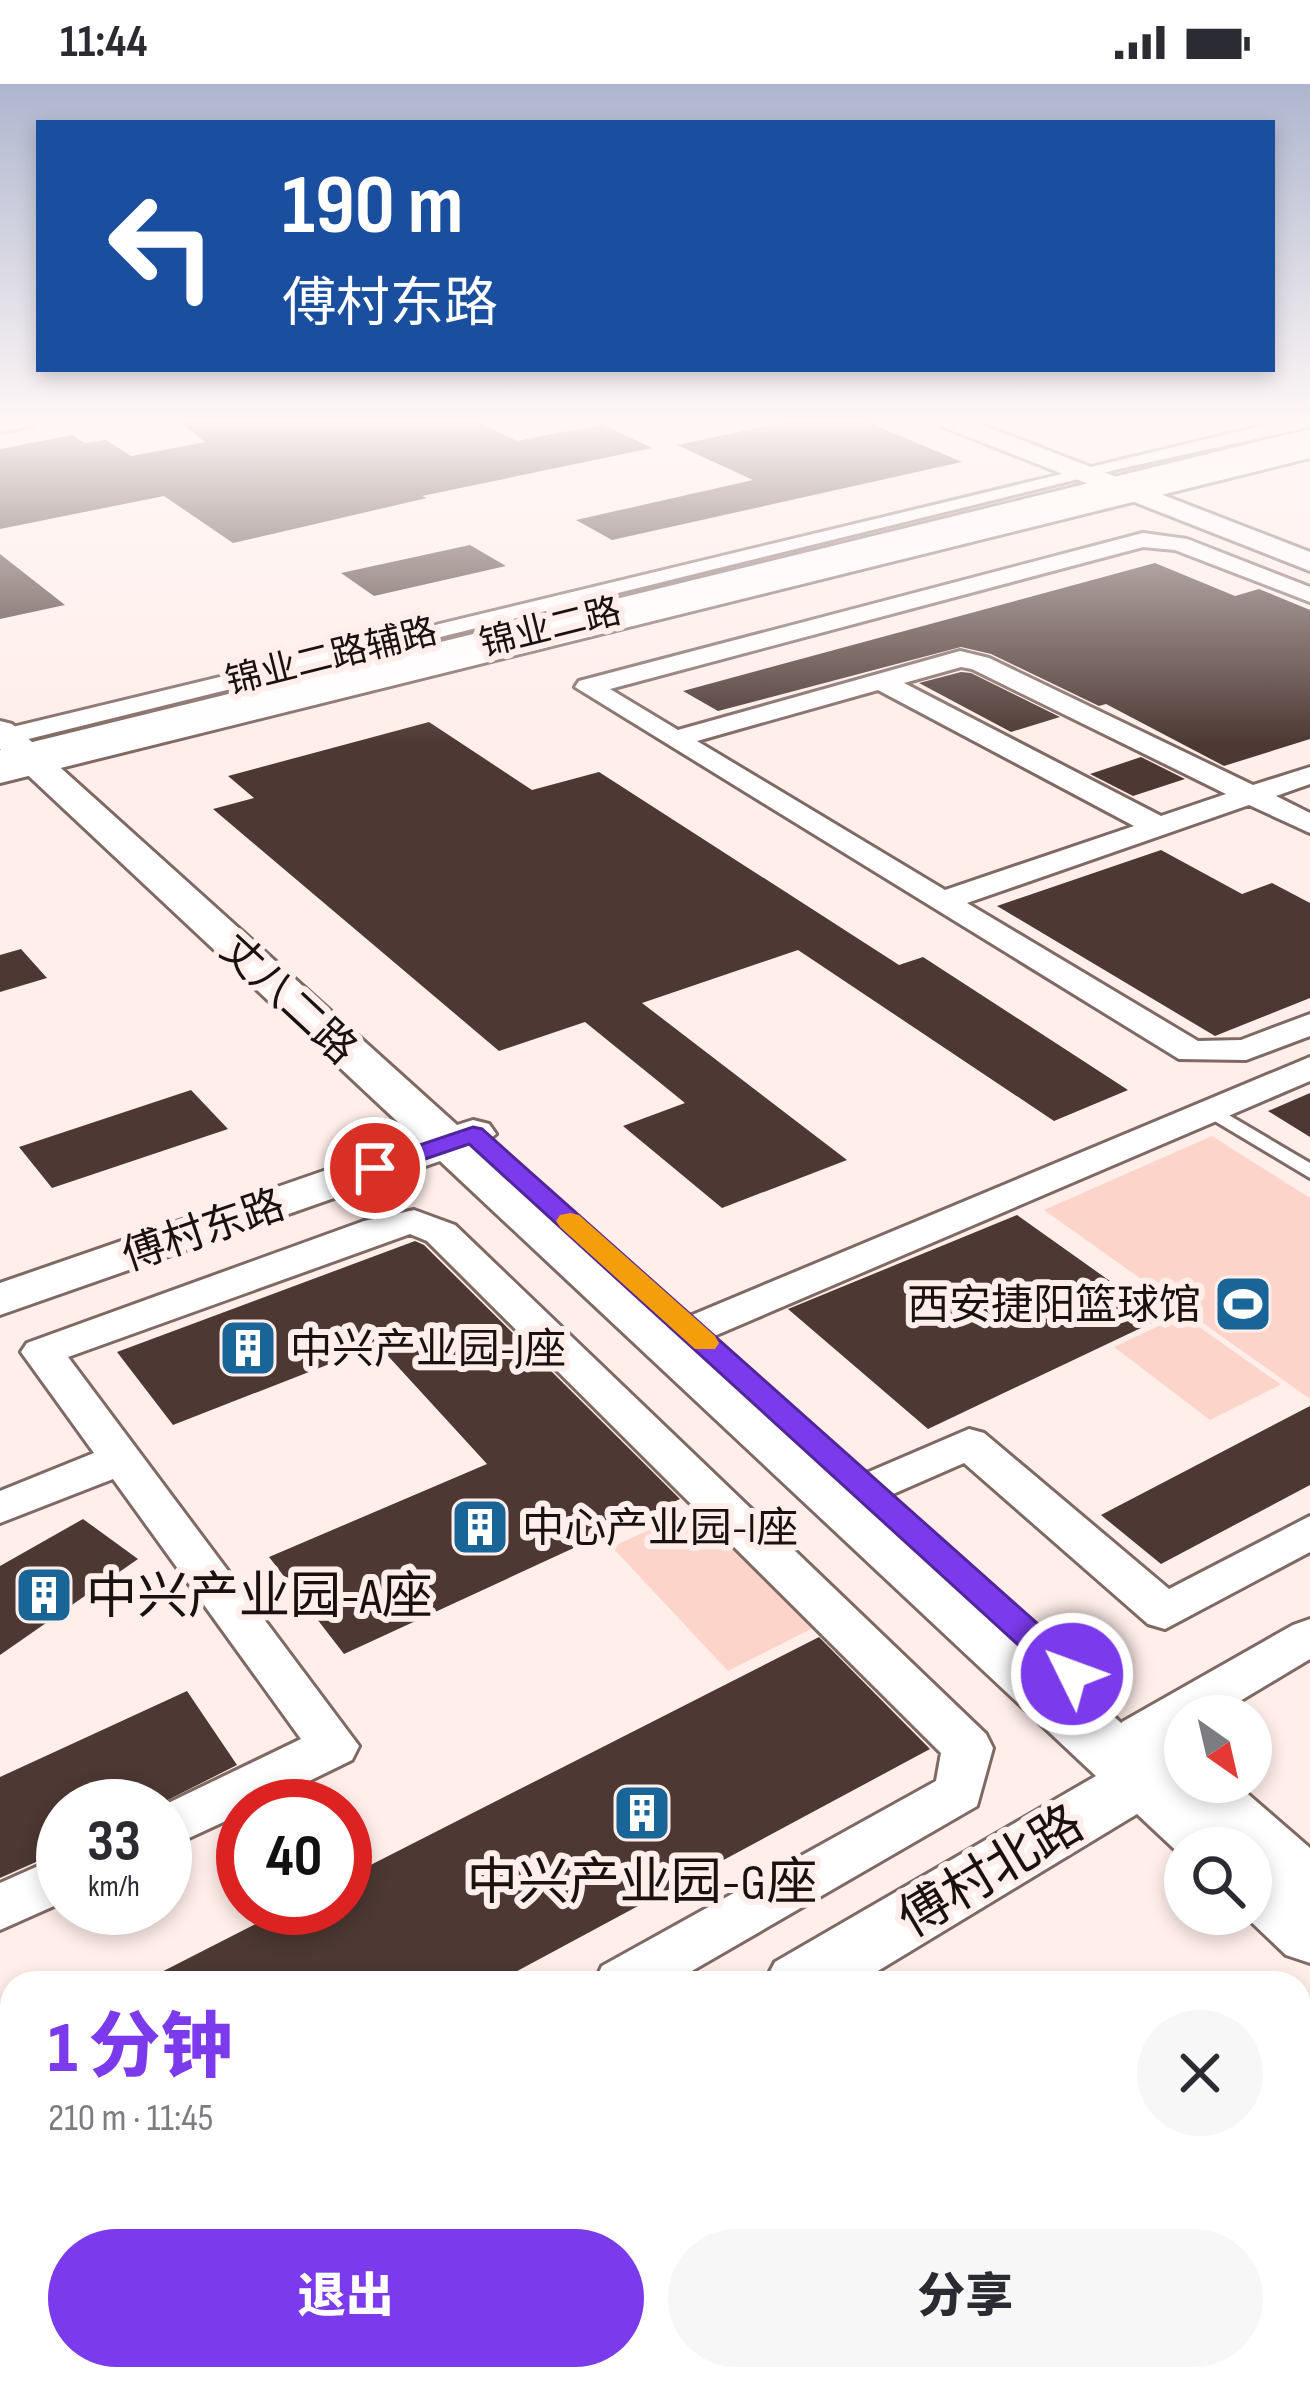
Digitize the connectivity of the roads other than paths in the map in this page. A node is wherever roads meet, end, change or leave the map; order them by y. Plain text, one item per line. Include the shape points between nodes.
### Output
1 (923, 529) edge
2 (938, 529) edge
3 (1237, 529) edge
4 (1310, 557) edge
5 (826, 558) junction
6 (873, 580) junction
7 (966, 586) junction
8 (1310, 596) edge
9 (874, 611) junction
10 (881, 681) junction
11 (675, 739) junction
12 (18, 747) edge
13 (1310, 776) edge
14 (1252, 795) junction
15 (1310, 824) edge
16 (1160, 827) junction
17 (943, 901) junction
18 (1310, 1024) edge
19 (1310, 1068) edge
20 (1210, 1110) junction
21 (460, 1139) junction
22 (1310, 1172) edge
23 (0, 1300) edge
24 (677, 1336) junction
25 (122, 1460) junction
26 (853, 1496) junction
27 (0, 1508) edge
28 (1310, 1532) edge
29 (1310, 1637) edge
30 (1246, 1695) edge
31 (1164, 1767) edge
32 (1164, 1769) edge
33 (1207, 1803) edge
34 (192, 1815) edge
35 (1310, 1888) edge
36 (36, 1890) edge
37 (1272, 1900) edge
38 (0, 1908) edge
39 (1310, 1935) edge
40 (643, 1971) edge
41 (819, 1971) edge

1 - 12 street, 锦业二路辅路
2 - 5 main road, 锦业二路
3 - 4 street
5 - 6 street
5 - 12 main road, 锦业二路
6 - 7 street
6 - 9 street via 858,592
7 - 8 street via 1143,540 1179,544
7 - 9 street
9 - 11 street via 588,687
10 - 11 street
10 - 14 street via 960,659 980,663
10 - 16 street
11 - 17 street
12 - 21 street, 丈八二路
13 - 14 street
14 - 15 street
14 - 16 street
16 - 17 street
17 - 18 street via 1191,1052 1246,1050
19 - 20 street
20 - 22 lane
20 - 24 street
21 - 23 street, 傅村东路
21 - 24 street, 丈八二路
24 - 26 street, 丈八二路
25 - 27 street
25 - 34 street via 334,1745
25 - 40 street via 42,1352 414,1222 441,1233 968,1748 959,1792
26 - 28 street via 970,1443 1166,1612
26 - 31 street, 丈八二路
29 - 30 street
32 - 41 street, 傅村北路
33 - 35 street, 丈八二路
36 - 38 street
37 - 39 street

